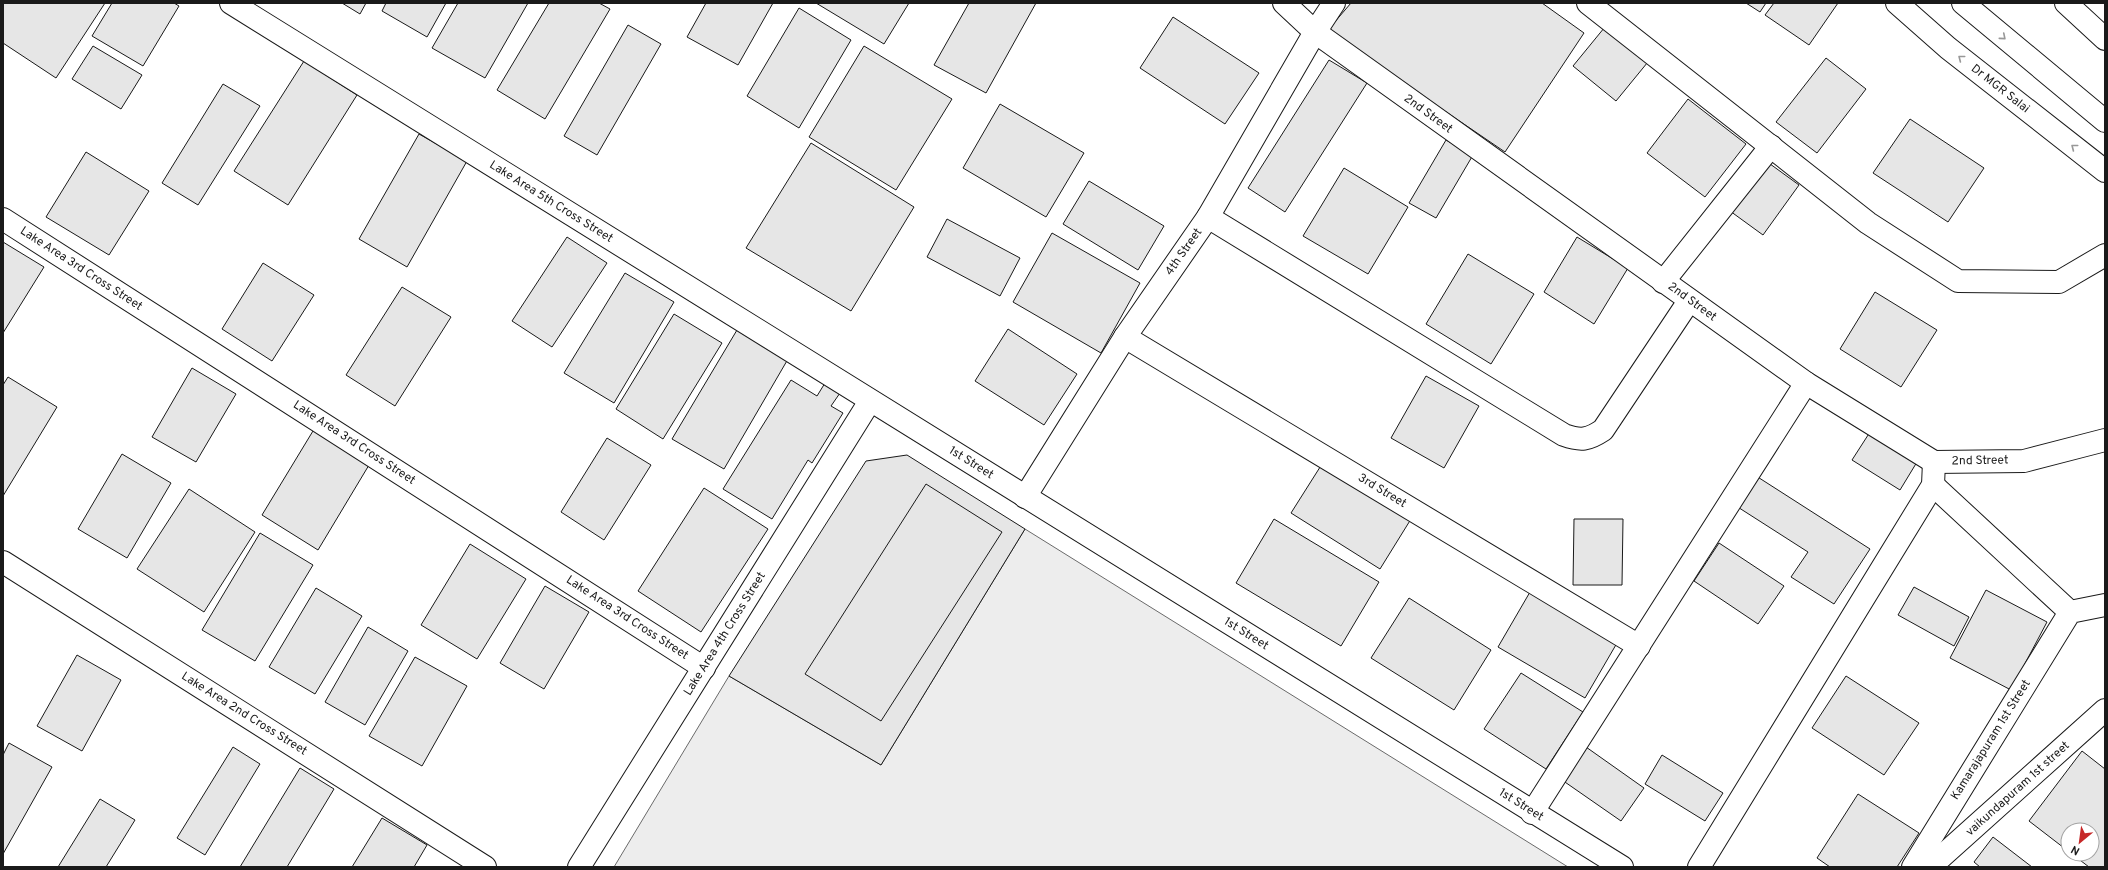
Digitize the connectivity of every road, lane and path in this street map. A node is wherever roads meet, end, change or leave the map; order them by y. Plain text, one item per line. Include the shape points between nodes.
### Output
1 (231, 3) edge
2 (1284, 3) edge
3 (1334, 3) edge
4 (1588, 3) edge
5 (1897, 3) edge
6 (1962, 3) edge
7 (2066, 3) edge
8 (1314, 32) junction
9 (2105, 39) edge
10 (2105, 121) edge
11 (1771, 146) junction
12 (2105, 171) edge
13 (1208, 217) junction
14 (3, 219) edge
15 (2105, 255) edge
16 (1663, 282) junction
17 (1689, 302) junction
18 (1125, 337) junction
19 (1806, 383) junction
20 (870, 401) junction
21 (2105, 440) edge
22 (1934, 462) junction
23 (1933, 486) junction
24 (1025, 497) junction
25 (3, 562) edge
26 (2105, 604) edge
27 (2070, 612) junction
28 (1640, 646) junction
29 (704, 668) junction
30 (2105, 710) edge
31 (1532, 812) junction
32 (485, 867) edge
33 (579, 867) edge
34 (1622, 867) edge
35 (1699, 867) edge
36 (1912, 867) edge
37 (1930, 867) edge

1 - 20 street, Lake Area 5th Cross Street
2 - 8 street, 2nd Street
3 - 8 street, 4th Street
4 - 11 street
12 -> 5 street, Dr MGR Salai via 1948,48
6 -> 10 street
7 - 9 street
8 - 13 street, 4th Street
8 - 16 street, 2nd Street
11 - 15 street via 1868,223 1958,281 2059,282
11 - 16 street
13 - 17 street via 1564,435 1578,440 1593,437 1603,430
13 - 18 street, 4th Street
14 - 29 street, Lake Area 3rd Cross Street
16 - 17 street, 2nd Street
17 - 19 street, 2nd Street
18 - 24 street, 4th Street
18 - 28 street, 3rd Street
19 - 22 street, 2nd Street
19 - 28 street
20 - 24 street, 1st Street
20 - 29 street, Lake Area 4th Cross Street
21 - 22 street, 2nd Street via 2024,460
22 - 23 street
23 - 27 street
23 - 35 street
24 - 31 street, 1st Street
25 - 32 street, Lake Area 2nd Cross Street
26 - 27 street
27 - 36 street, Kamarajapuram 1st Street
28 - 31 street
29 - 33 street, Lake Area 4th Cross Street
30 - 37 street, vaikundapuram 1st street
31 - 34 street, 1st Street

